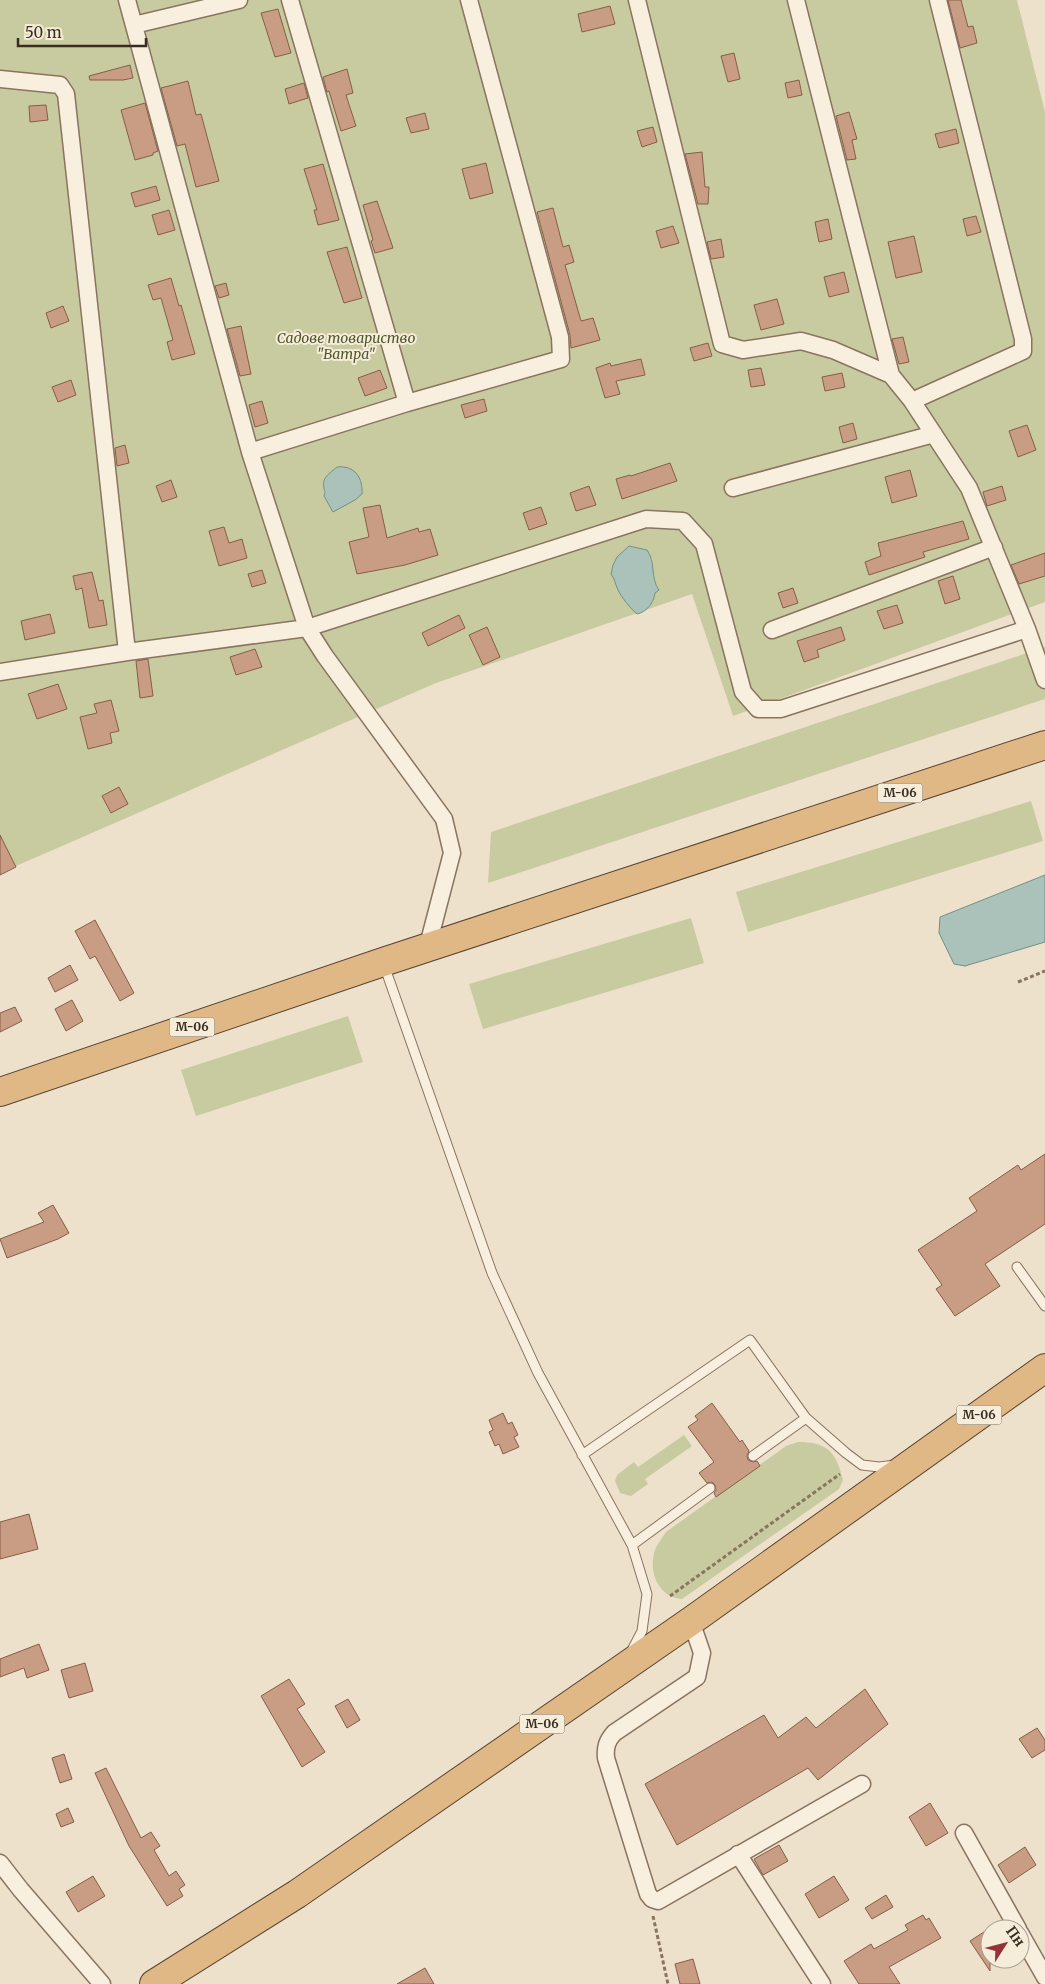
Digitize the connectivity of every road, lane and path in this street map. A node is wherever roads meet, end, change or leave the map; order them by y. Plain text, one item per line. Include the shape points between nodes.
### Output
1 (127, 0) edge
2 (239, 0) edge
3 (290, 0) edge
4 (469, 0) edge
5 (637, 0) edge
6 (796, 0) edge
7 (938, 0) edge
8 (134, 25) junction
9 (0, 79) edge
10 (891, 375) junction
11 (912, 401) junction
12 (407, 403) junction
13 (934, 434) junction
14 (250, 452) junction
15 (733, 488) dead end
16 (994, 546) junction
17 (307, 628) junction
18 (1027, 629) junction
19 (772, 630) dead end
20 (127, 652) junction
21 (0, 672) edge
22 (1045, 680) edge
23 (1045, 746) edge
24 (427, 949) junction
25 (383, 962) junction
26 (1045, 971) edge
27 (1018, 982) dead end
28 (0, 1092) edge
29 (1017, 1267) dead end
30 (1045, 1306) edge
31 (1045, 1368) edge
32 (806, 1418) junction
33 (582, 1455) junction
34 (753, 1456) dead end
35 (913, 1462) junction
36 (840, 1474) dead end
37 (710, 1488) dead end
38 (632, 1545) junction
39 (670, 1596) dead end
40 (691, 1621) junction
41 (623, 1668) junction
42 (862, 1784) dead end
43 (964, 1833) dead end
44 (738, 1854) junction
45 (0, 1862) edge
46 (648, 1894) junction
47 (1012, 1919) edge
48 (1030, 1951) edge
49 (1045, 1977) edge
50 (102, 1984) edge
51 (154, 1984) edge
52 (668, 1984) edge
53 (822, 1984) edge

1 - 8 street
2 - 8 street
3 - 12 street
4 - 12 street via 560,337 561,359
5 - 10 street via 722,344 742,350 801,341 833,350
6 - 10 street
7 - 11 street via 1023,338 1023,351
8 - 14 street
9 - 20 street via 60,85 66,94
10 - 11 street
11 - 13 street
12 - 14 street
13 - 15 street
13 - 16 street via 969,488
14 - 17 street
16 - 18 street
16 - 19 street
17 - 18 street via 646,519 683,521 704,544 743,692 758,709 781,709
17 - 20 street
17 - 24 street via 444,819 452,853
18 - 22 street
20 - 21 street
23 - 24 highway, М-06
24 - 25 highway, М-06
25 - 28 highway, М-06
25 - 33 lane via 492,1273 538,1373
26 - 27 path
29 - 30 lane
31 - 35 highway, М-06
32 - 33 lane via 750,1340
32 - 34 lane
32 - 35 lane via 862,1464 879,1467
33 - 38 lane
35 - 40 highway, М-06
36 - 39 path
37 - 38 lane
38 - 41 lane via 647,1594 642,1631
40 - 41 highway, М-06
40 - 46 street via 702,1653 697,1677 614,1733 605,1748
41 - 51 highway, М-06 via 296,1894
42 - 44 street
43 - 47 street
44 - 46 street via 658,1901
44 - 53 street
45 - 50 street via 20,1890
46 - 52 path
48 - 49 street

